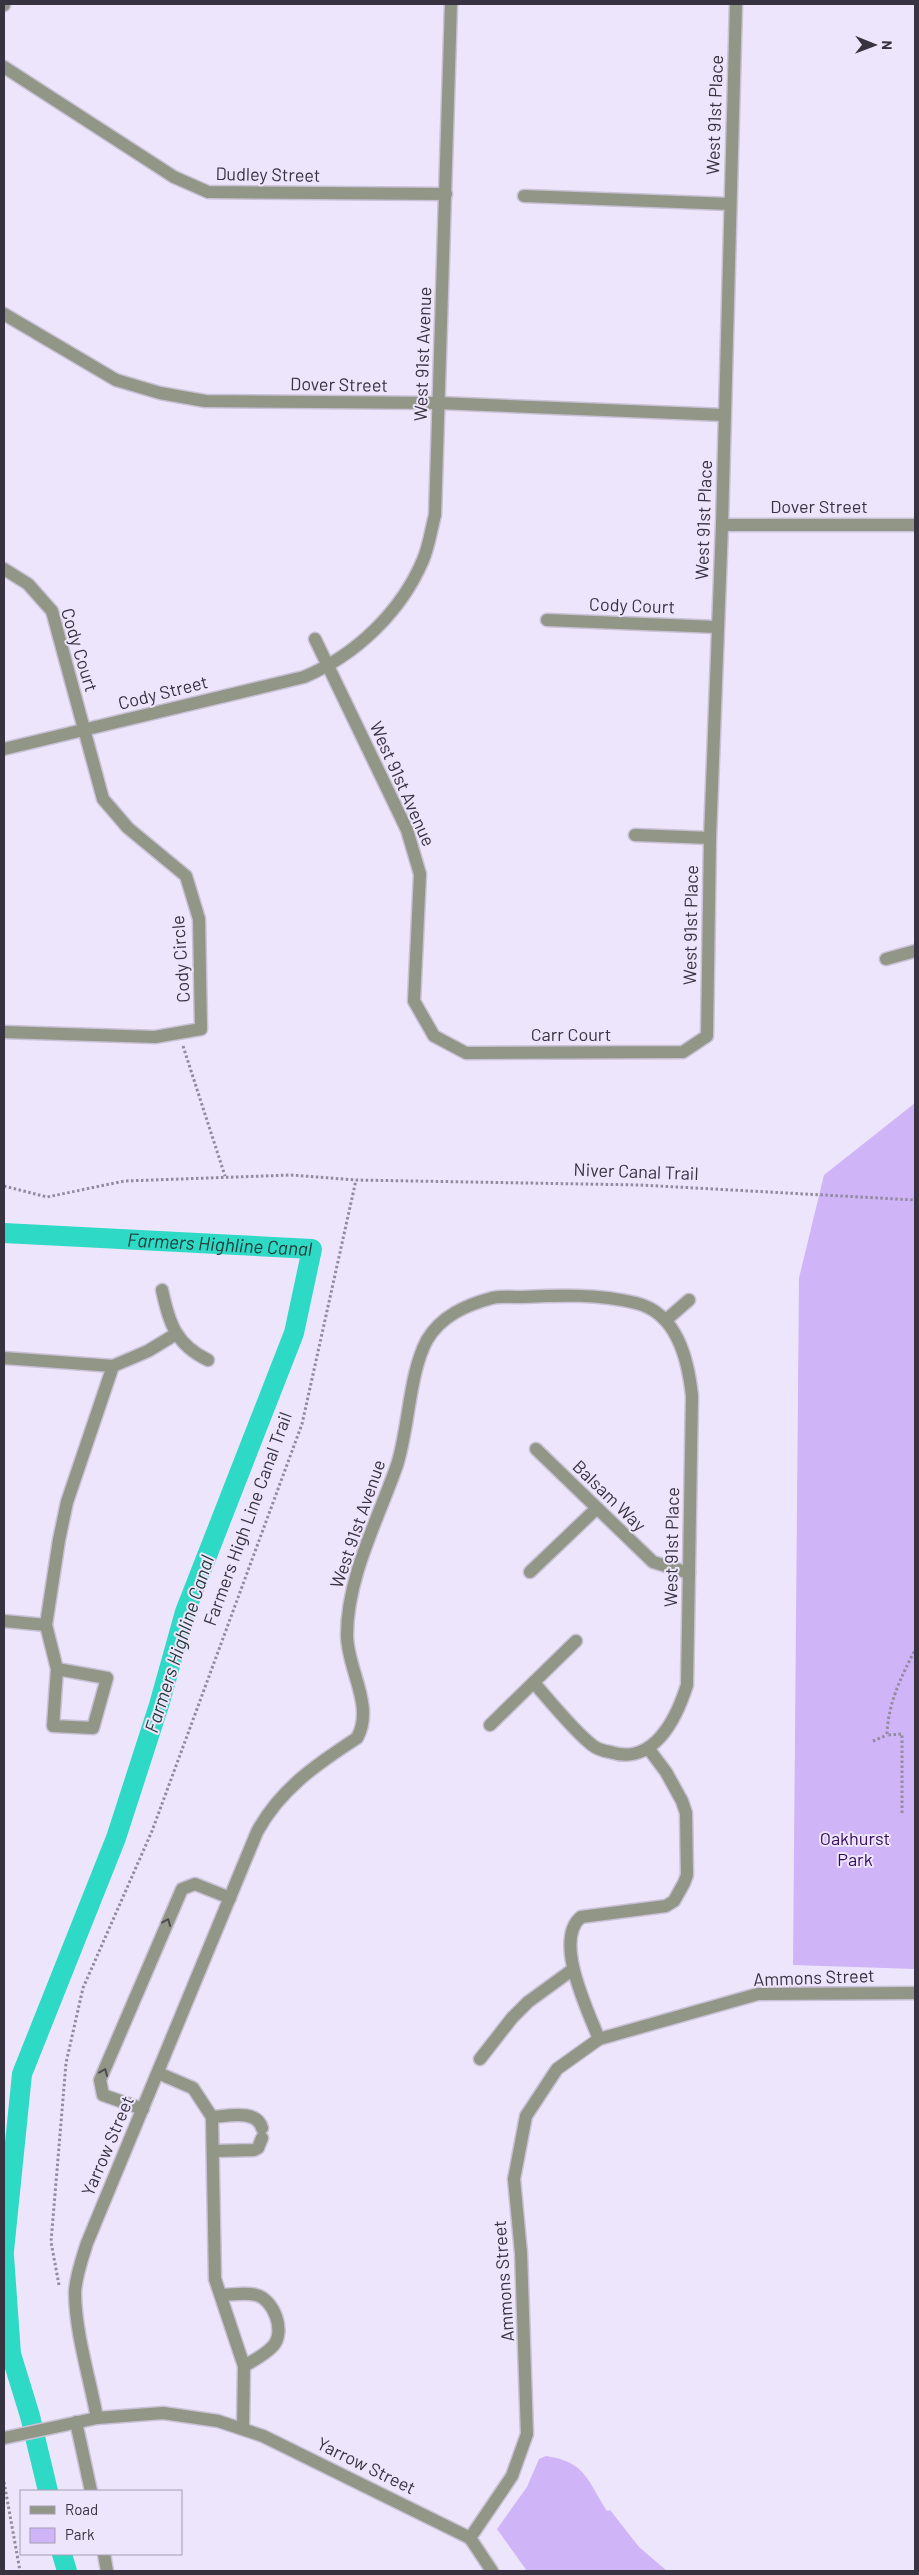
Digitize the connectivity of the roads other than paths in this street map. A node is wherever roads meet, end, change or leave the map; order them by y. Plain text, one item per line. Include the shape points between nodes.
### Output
1 (451, 4) edge
2 (736, 4) edge
3 (4, 67) edge
4 (446, 194) junction
5 (524, 196) dead end
6 (730, 204) junction
7 (4, 314) edge
8 (440, 403) junction
9 (724, 415) junction
10 (722, 525) junction
11 (915, 525) edge
12 (4, 569) edge
13 (547, 620) dead end
14 (717, 627) junction
15 (316, 639) dead end
16 (328, 666) junction
17 (84, 730) junction
18 (4, 750) edge
19 (635, 835) dead end
20 (710, 838) junction
21 (915, 951) edge
22 (886, 959) dead end
23 (4, 1032) edge
24 (434, 1036) joint
25 (707, 1036) joint
26 (162, 1290) dead end
27 (689, 1300) dead end
28 (666, 1320) junction
29 (439, 1324) joint
30 (176, 1334) junction
31 (4, 1358) edge
32 (208, 1360) dead end
33 (113, 1366) junction
34 (536, 1449) dead end
35 (596, 1509) junction
36 (530, 1572) dead end
37 (689, 1573) junction
38 (4, 1621) edge
39 (46, 1625) junction
40 (576, 1641) dead end
41 (57, 1669) junction
42 (534, 1683) junction
43 (490, 1725) dead end
44 (648, 1748) junction
45 (230, 1898) junction
46 (572, 1970) junction
47 (915, 1993) edge
48 (599, 2038) junction
49 (480, 2059) dead end
50 (158, 2073) junction
51 (143, 2109) junction
52 (212, 2117) junction
53 (213, 2151) junction
54 (221, 2295) junction
55 (244, 2366) junction
56 (97, 2418) junction
57 (76, 2422) junction
58 (243, 2428) junction
59 (10, 2437) edge
60 (91, 2490) edge
61 (470, 2538) junction
62 (104, 2555) edge
63 (107, 2571) edge
64 (492, 2571) edge

1 - 4 street, West 91st Avenue
2 - 6 street, West 91st Place
3 - 4 street, Dudley Street via 174,177 208,192
4 - 8 street, West 91st Avenue
5 - 6 street
6 - 9 street, West 91st Place
7 - 8 street, Dover Street via 116,380 160,394 205,401
8 - 9 street, Dover Street
8 - 16 street, West 91st Avenue via 435,515 423,560 403,596 374,631
9 - 10 street, West 91st Place
10 - 11 street, Dover Street
10 - 14 street, West 91st Place
12 - 17 street, Cody Court via 28,584 52,611
13 - 14 street, Cody Court
14 - 20 street, West 91st Place
15 - 16 street, West 91st Avenue
16 - 17 street, Cody Street via 304,676
16 - 24 street, West 91st Avenue via 407,830 420,874 414,1001
17 - 18 street, Cody Street
17 - 23 street, Cody Circle via 103,799 128,828 186,876 199,919 201,1029 155,1037
19 - 20 street
20 - 25 street, West 91st Place
21 - 22 street
24 - 25 street, Carr Court via 466,1053 683,1052
26 - 30 street
27 - 28 street
28 - 29 street, West 91st Place via 648,1306 615,1298 545,1296 494,1298 454,1313
28 - 37 street, West 91st Place via 677,1336 690,1373
29 - 45 street, West 91st Avenue via 426,1341 398,1463 350,1604 348,1656 364,1709 362,1730 357,1738 302,1776 281,1795 256,1832
30 - 32 street via 193,1353
30 - 33 street
31 - 33 street
33 - 39 street via 67,1502
34 - 35 street, Balsam Way
35 - 36 street
35 - 37 street, Balsam Way via 653,1562
37 - 44 street, West 91st Place via 687,1686 674,1718 661,1737
38 - 39 street
39 - 41 street
40 - 42 street
41 - 41 street via 53,1726 93,1728 107,1678
42 - 43 street
42 - 44 street via 592,1746 626,1756
44 - 46 street via 666,1772 686,1813 687,1875 674,1901 666,1906 581,1917 572,1930
45 - 50 street, Yarrow Street
51 -> 45 street via 103,2095 100,2080 182,1889 195,1884
46 - 48 street
46 - 49 street via 528,2002
47 - 48 street, Ammons Street via 758,1994
48 - 61 street, Ammons Street via 557,2069 526,2116 514,2179 521,2253 527,2434 512,2476
50 - 51 street, Yarrow Street
50 - 52 street via 193,2088
51 - 56 street, Yarrow Street via 87,2243 75,2291
52 - 53 street
52 - 53 street via 251,2116 257,2119 262,2133 258,2148 254,2150
53 - 54 street via 215,2279
54 - 55 street
54 - 55 street via 256,2295 268,2302 274,2312 278,2329 275,2345
55 - 58 street
56 - 57 street, Yarrow Street
56 - 58 street, Yarrow Street via 163,2413
57 - 59 street, Yarrow Street
57 - 60 street
58 - 61 street, Yarrow Street
61 - 64 street
62 - 63 street

